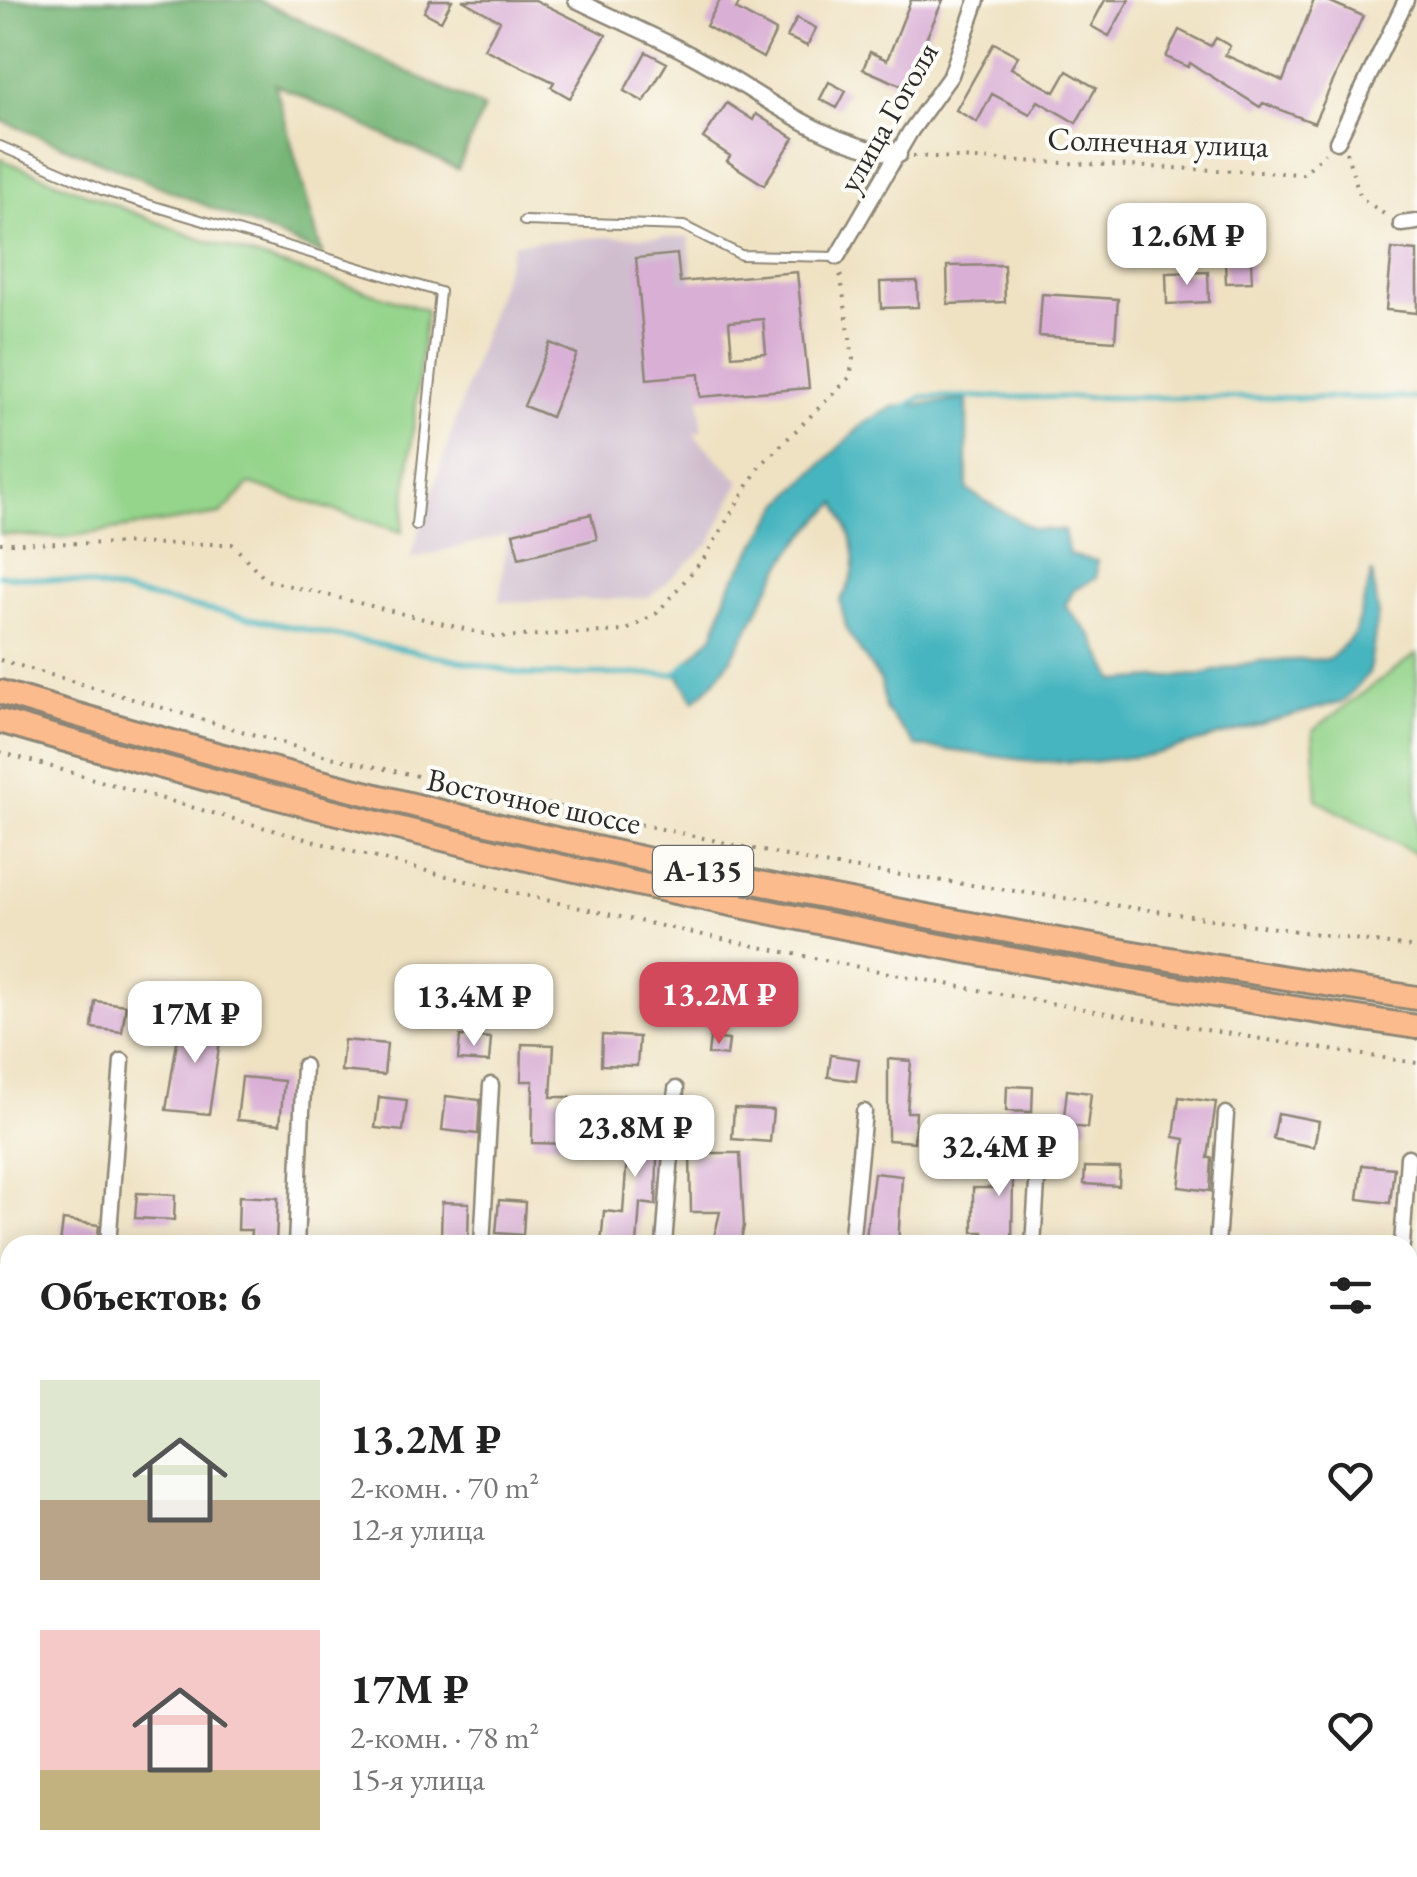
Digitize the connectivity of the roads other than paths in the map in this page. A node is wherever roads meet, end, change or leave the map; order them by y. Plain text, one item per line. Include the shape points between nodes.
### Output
1 (576, 0) edge
2 (977, 0) edge
3 (1406, 0) edge
4 (1336, 142) road end
5 (0, 146) edge
6 (899, 155) junction
7 (524, 221) dead end
8 (838, 257) joint
9 (416, 525) dead end
10 (0, 692) edge
11 (0, 721) edge
12 (1417, 998) edge
13 (1417, 1027) edge
14 (122, 1062) dead end
15 (304, 1066) dead end
16 (491, 1085) dead end
17 (676, 1089) dead end
18 (864, 1112) dead end
19 (1226, 1114) dead end
20 (1040, 1137) dead end
21 (1408, 1157) dead end
22 (109, 1235) edge
23 (296, 1235) edge
24 (483, 1235) edge
25 (665, 1235) edge
26 (852, 1235) edge
27 (1034, 1235) edge
28 (1218, 1235) edge
29 (1403, 1235) edge

1 - 6 street via 688,53 828,136 859,150
2 - 6 street, улица Гоголя via 951,75
3 - 4 street
5 - 9 lane via 104,191 440,292
6 - 8 street, улица Гоголя
7 - 8 lane via 684,226 741,255
10 - 12 highway, Восточное шоссе / А-135 via 436,814 824,897
11 - 13 highway, Восточное шоссе / А-135 via 516,860 899,942
14 - 22 street
15 - 23 street
16 - 24 street
17 - 25 street
18 - 26 street
19 - 28 street
20 - 27 street
21 - 29 street

